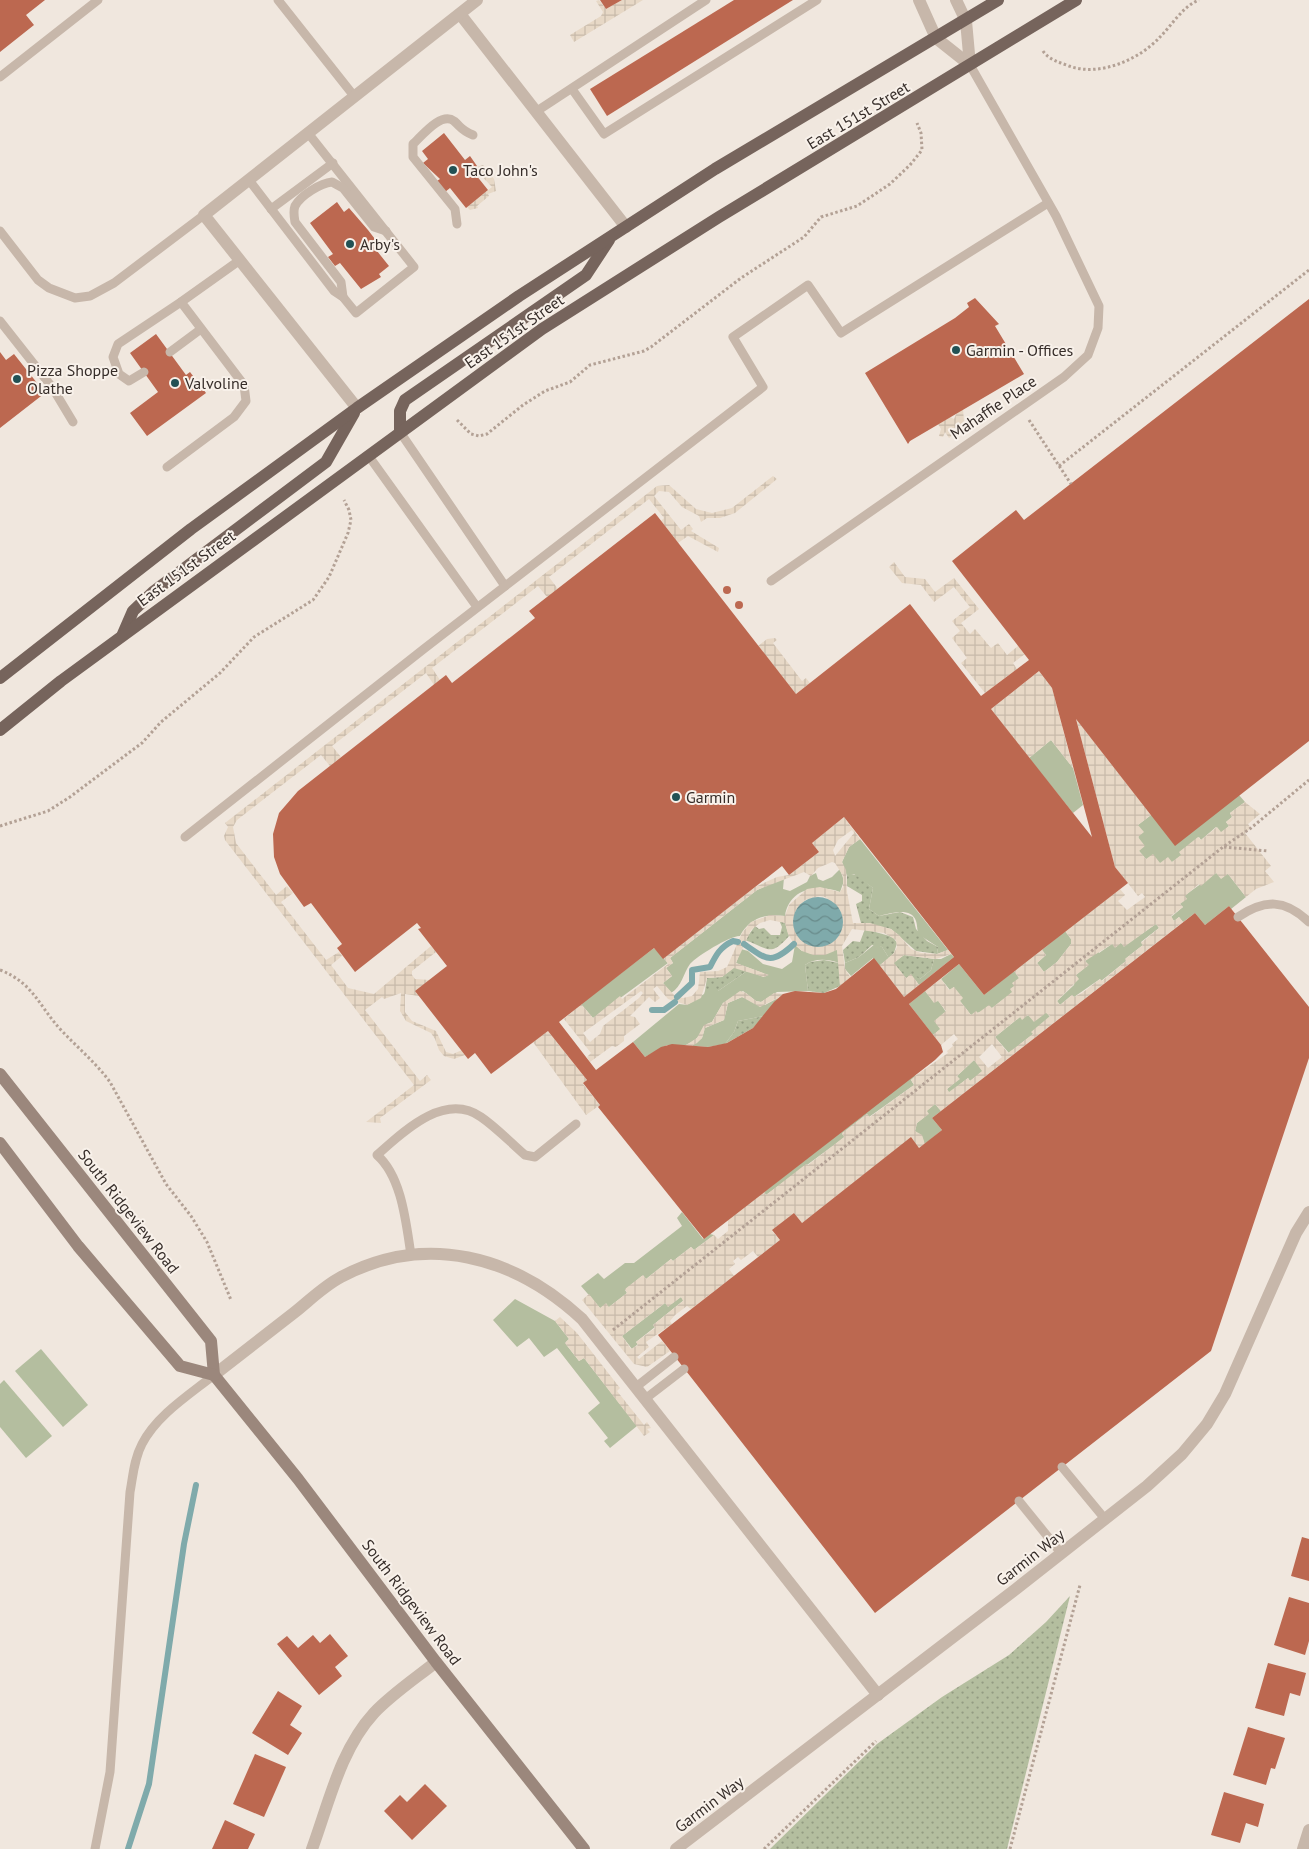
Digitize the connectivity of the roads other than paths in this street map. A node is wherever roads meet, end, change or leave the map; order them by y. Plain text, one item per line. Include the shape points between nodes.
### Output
1 (98, 0) edge
2 (278, 0) edge
3 (477, 0) edge
4 (706, 0) edge
5 (816, 0) edge
6 (919, 0) edge
7 (956, 0) edge
8 (998, 0) edge
9 (1076, 0) edge
10 (460, 14) junction
11 (966, 21) junction
12 (936, 38) junction
13 (970, 65) junction
14 (0, 77) edge
15 (572, 89) junction
16 (354, 96) junction
17 (537, 111) junction
18 (308, 133) junction
19 (473, 135) dead end
20 (333, 163) junction
21 (248, 180) junction
22 (1048, 203) junction
23 (271, 209) junction
24 (204, 215) junction
25 (457, 224) dead end
26 (626, 227) junction
27 (0, 231) edge
28 (386, 231) junction
29 (612, 236) junction
30 (240, 260) junction
31 (343, 296) junction
32 (181, 302) junction
33 (0, 321) edge
34 (201, 329) junction
35 (170, 352) dead end
36 (144, 372) dead end
37 (357, 408) junction
38 (74, 422) dead end
39 (400, 432) junction
40 (368, 455) junction
41 (167, 467) dead end
42 (771, 581) dead end
43 (506, 586) junction
44 (477, 607) junction
45 (122, 636) junction
46 (0, 678) edge
47 (0, 730) edge
48 (185, 837) dead end
49 (1238, 917) dead end
50 (1309, 922) edge
51 (0, 1074) edge
52 (576, 1124) dead end
53 (0, 1143) edge
54 (1309, 1212) edge
55 (412, 1254) junction
56 (674, 1357) dead end
57 (684, 1369) dead end
58 (214, 1375) junction
59 (636, 1386) junction
60 (645, 1399) junction
61 (1062, 1467) dead end
62 (1019, 1501) dead end
63 (1105, 1519) junction
64 (1061, 1553) junction
65 (436, 1662) junction
66 (878, 1695) junction
67 (1309, 1830) edge
68 (95, 1849) edge
69 (312, 1849) edge
70 (584, 1849) edge
71 (676, 1849) edge
72 (1303, 1849) edge

1 - 14 lane
2 - 16 lane
3 - 10 street
4 - 15 lane
5 - 15 lane via 604,134
6 - 12 street
7 - 11 street
8 - 11 main road, East 151st Street
9 - 13 main road, East 151st Street
10 - 16 street
10 - 17 street
11 - 12 main road, East 151st Street
11 - 13 street
12 - 13 street
12 - 26 main road, East 151st Street via 715,169
13 - 22 lane, Mahaffie Place
13 - 39 main road, East 151st Street via 542,329
15 - 17 lane
16 - 18 street
17 - 26 street
18 - 20 lane
18 - 21 street
19 - 25 lane via 461,130 448,118 442,119 412,144 413,156 455,209
20 - 23 lane
20 - 28 lane
21 - 23 lane
21 - 24 street
22 - 42 lane, Mahaffie Place via 1099,306 1098,328 1088,355 1064,376
22 - 43 lane via 841,333 808,285 733,337 763,387
23 - 31 lane via 334,291
24 - 27 lane via 114,283 90,296 75,298 38,280
24 - 30 street
26 - 29 main road, East 151st Street
28 - 31 lane via 414,267 356,313
28 - 31 lane via 374,227 343,188 332,182 321,185 297,203 294,222 341,282
29 - 37 main road, East 151st Street
29 - 39 main road via 586,275 404,400 400,411
30 - 32 lane
30 - 37 street
32 - 34 lane
32 - 36 lane via 118,344 113,357 119,374 129,381
33 - 38 lane via 52,386
34 - 35 lane
34 - 41 lane via 244,385 246,401 234,417
37 - 45 main road via 326,462 153,592 134,611
37 - 46 main road, East 151st Street via 191,529
39 - 40 main road, East 151st Street
39 - 43 lane
40 - 44 lane
40 - 45 main road, East 151st Street
43 - 44 lane
44 - 48 lane
45 - 47 main road, East 151st Street
49 - 50 lane via 1260,905 1272,903 1292,909
51 - 58 main road, South Ridgeview Road via 211,1342
52 - 55 lane via 535,1157 525,1155 480,1116 468,1111 438,1112 405,1130 376,1155 392,1175
53 - 58 main road via 78,1246 180,1366
54 - 63 street, Garmin Way via 1296,1233 1225,1394 1206,1424 1182,1454
55 - 58 street via 365,1266 339,1278
55 - 59 street via 450,1255 484,1261 535,1281 582,1319
56 - 59 lane
57 - 60 lane
58 - 65 main road, South Ridgeview Road via 298,1479
58 - 68 lane via 153,1426 136,1462 130,1492 110,1772
59 - 60 street
60 - 66 street
61 - 63 lane
62 - 64 lane
63 - 64 street, Garmin Way
64 - 66 street, Garmin Way
65 - 69 street via 375,1712 360,1730 346,1754
65 - 70 main road, South Ridgeview Road
66 - 71 street, Garmin Way
67 - 72 street

